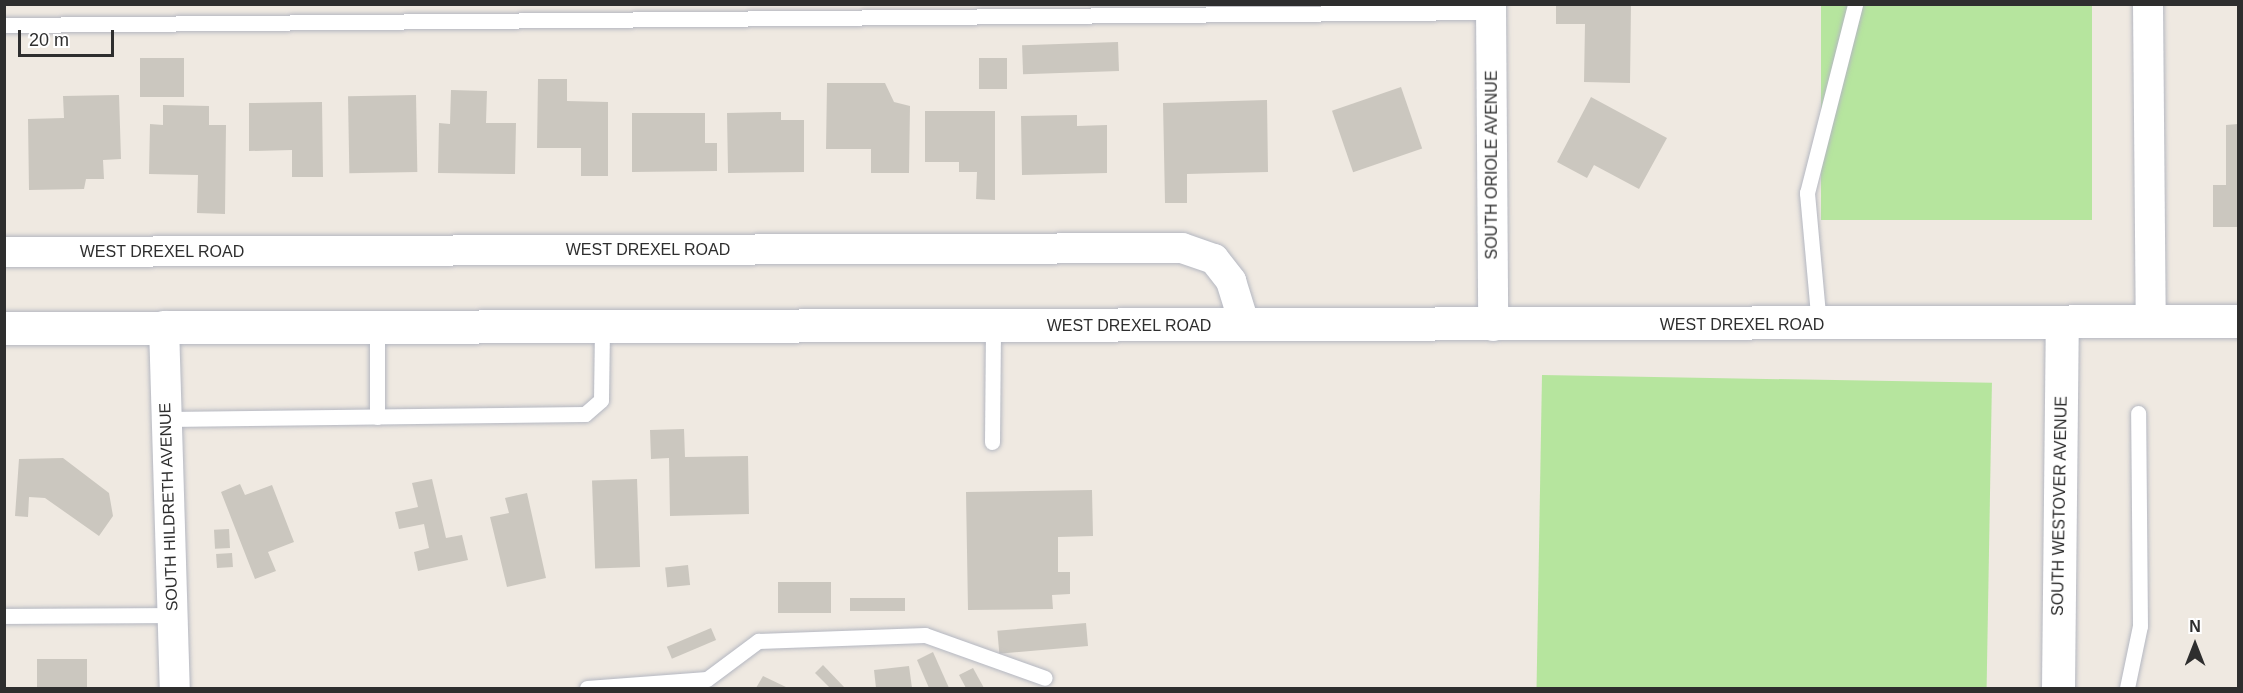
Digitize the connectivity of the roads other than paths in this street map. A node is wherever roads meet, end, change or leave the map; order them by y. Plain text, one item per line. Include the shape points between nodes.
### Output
1 (1855, 4) edge
2 (2148, 4) edge
3 (1491, 8) edge
4 (4, 25) edge
5 (4, 252) edge
6 (2238, 321) edge
7 (2151, 322) junction
8 (2062, 324) junction
9 (1819, 325) junction
10 (164, 326) junction
11 (377, 326) junction
12 (602, 326) junction
13 (993, 326) junction
14 (1245, 326) junction
15 (1493, 326) junction
16 (4, 328) edge
17 (2138, 413) dead end
18 (377, 417) junction
19 (167, 419) junction
20 (992, 442) dead end
21 (172, 615) junction
22 (4, 616) edge
23 (1045, 678) dead end
24 (175, 688) edge
25 (587, 688) edge
26 (2058, 688) edge
27 (2127, 688) edge

1 - 9 lane via 1807,192
2 - 7 street
3 - 4 lane
3 - 15 street, SOUTH ORIOLE AVENUE
5 - 14 street, WEST DREXEL ROAD via 1182,248 1214,259 1231,281
6 - 7 street, WEST DREXEL ROAD
7 - 8 street, WEST DREXEL ROAD
8 - 9 street, WEST DREXEL ROAD
8 - 26 street, SOUTH WESTOVER AVENUE
9 - 15 street, WEST DREXEL ROAD
10 - 11 street, WEST DREXEL ROAD
10 - 16 street, WEST DREXEL ROAD
10 - 19 street, SOUTH HILDRETH AVENUE
11 - 12 street, WEST DREXEL ROAD
11 - 18 lane
12 - 13 street, WEST DREXEL ROAD
12 - 18 lane via 601,400 585,414
13 - 14 street, WEST DREXEL ROAD
13 - 20 lane
14 - 15 street, WEST DREXEL ROAD
17 - 27 lane via 2140,626
18 - 19 lane
19 - 21 street, SOUTH HILDRETH AVENUE
21 - 22 lane
21 - 24 street, SOUTH HILDRETH AVENUE
23 - 25 lane via 925,635 758,641 707,679

